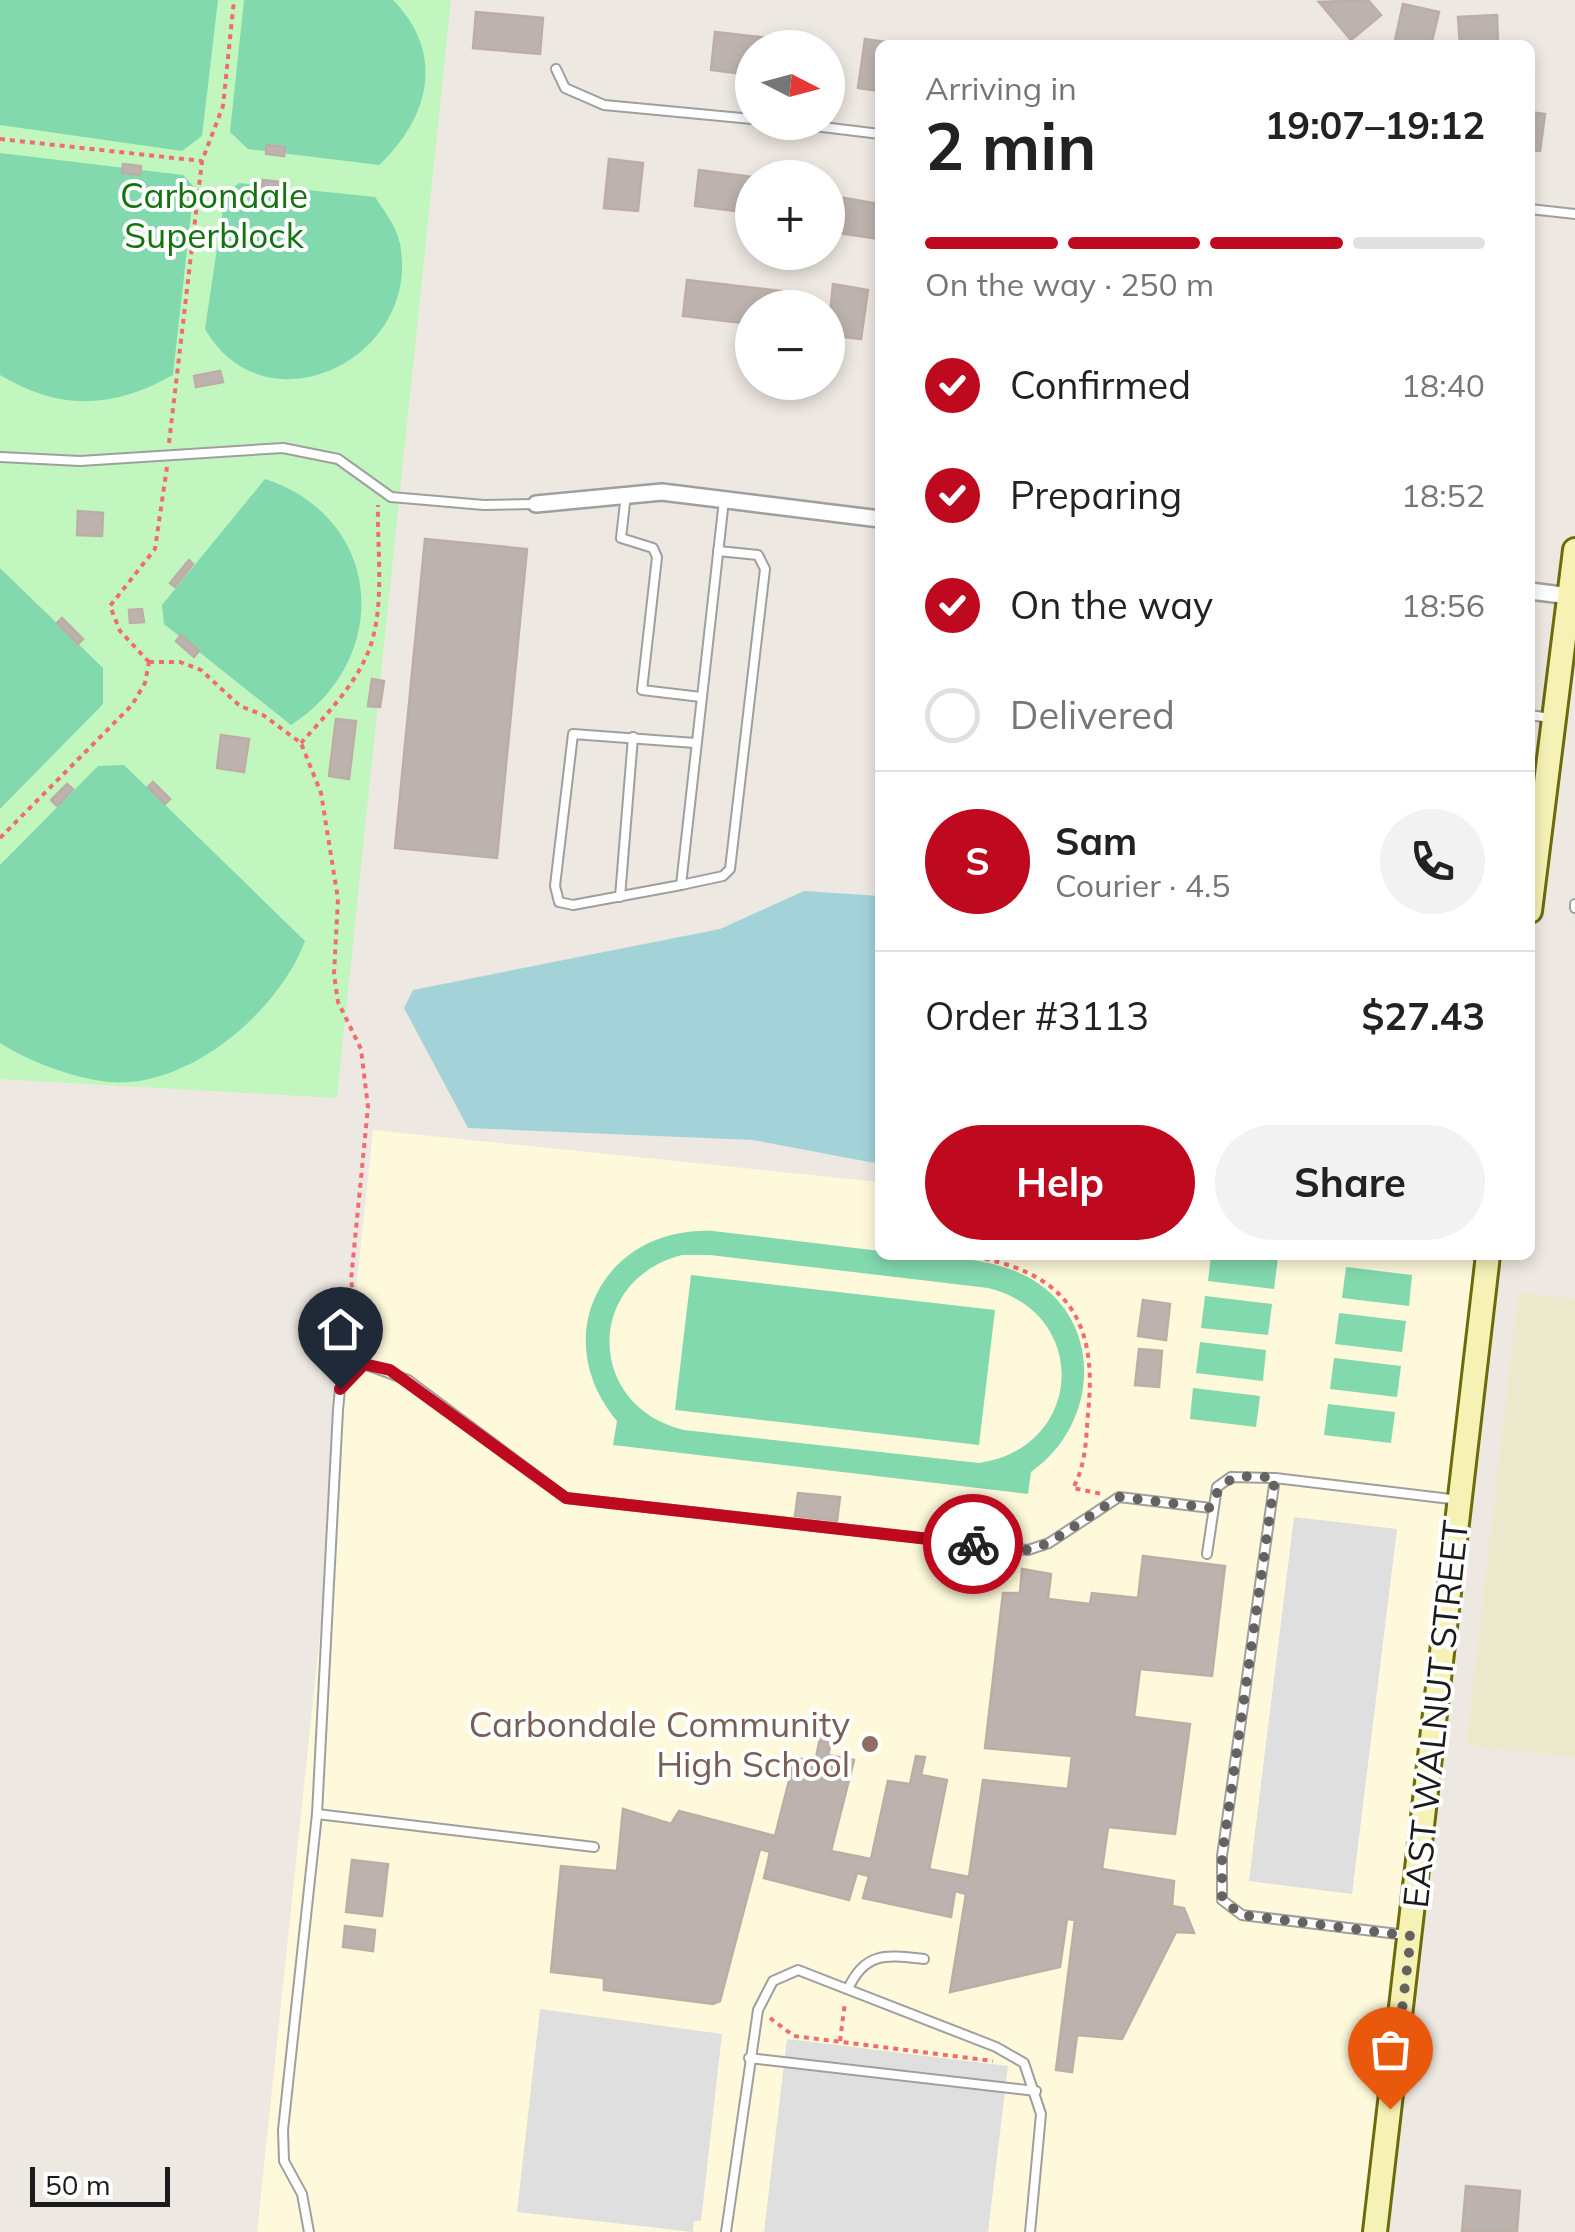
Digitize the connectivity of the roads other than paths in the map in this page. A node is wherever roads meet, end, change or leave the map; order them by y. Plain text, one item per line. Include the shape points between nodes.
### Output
1 (556, 70) dead end
2 (735, 117) edge
3 (845, 130) edge
4 (875, 133) edge
5 (1535, 210) edge
6 (1575, 214) edge
7 (0, 457) edge
8 (626, 494) junction
9 (724, 500) junction
10 (536, 504) joint
11 (875, 519) edge
12 (1575, 550) edge
13 (718, 551) junction
14 (1535, 593) edge
15 (1572, 597) edge
16 (701, 697) junction
17 (1535, 716) edge
18 (1554, 718) junction
19 (633, 736) junction
20 (695, 743) junction
21 (1535, 865) edge
22 (681, 885) junction
23 (620, 896) junction
24 (1487, 1260) edge
25 (1275, 1478) junction
26 (1459, 1500) junction
27 (1211, 1508) junction
28 (1207, 1554) dead end
29 (317, 1814) junction
30 (594, 1847) dead end
31 (1411, 1936) junction
32 (924, 1958) dead end
33 (848, 1989) junction
34 (749, 2058) junction
35 (1036, 2092) junction
36 (309, 2232) edge
37 (726, 2232) edge
38 (1030, 2232) edge
39 (1375, 2232) edge

1 - 2 lane via 565,88 604,105
3 - 4 lane
5 - 6 lane
7 - 10 lane via 80,461 237,448 321,453 358,471 378,490 410,500
8 - 9 street
8 - 10 street
8 - 16 lane via 621,538 653,548 656,557 642,690
9 - 11 street
9 - 13 lane
12 - 15 street
13 - 16 lane
13 - 22 lane via 758,555 764,563 754,666 730,869
14 - 15 street
15 - 18 street
16 - 20 lane
17 - 18 lane
18 - 21 street
19 - 20 lane
19 - 23 lane
19 - 23 lane via 577,732 570,740 555,896 565,906
20 - 22 lane
22 - 23 lane
24 - 26 street, EAST WALNUT STREET
25 - 26 lane
25 - 27 lane via 1230,1477 1217,1487
25 - 31 lane via 1222,1856 1222,1900 1242,1915
26 - 31 street, EAST WALNUT STREET
27 - 28 lane
27 - 29 lane via 1119,1497 1028,1550 566,1498 408,1380 364,1364 340,1389
29 - 30 lane
29 - 36 lane via 283,2130 284,2162 302,2194
31 - 39 street, EAST WALNUT STREET
32 - 33 lane via 880,1955 861,1966
33 - 34 lane via 802,1971 781,1976 758,2010
33 - 35 lane via 996,2046 1024,2062
34 - 35 lane
34 - 37 lane
35 - 38 lane via 1041,2130

